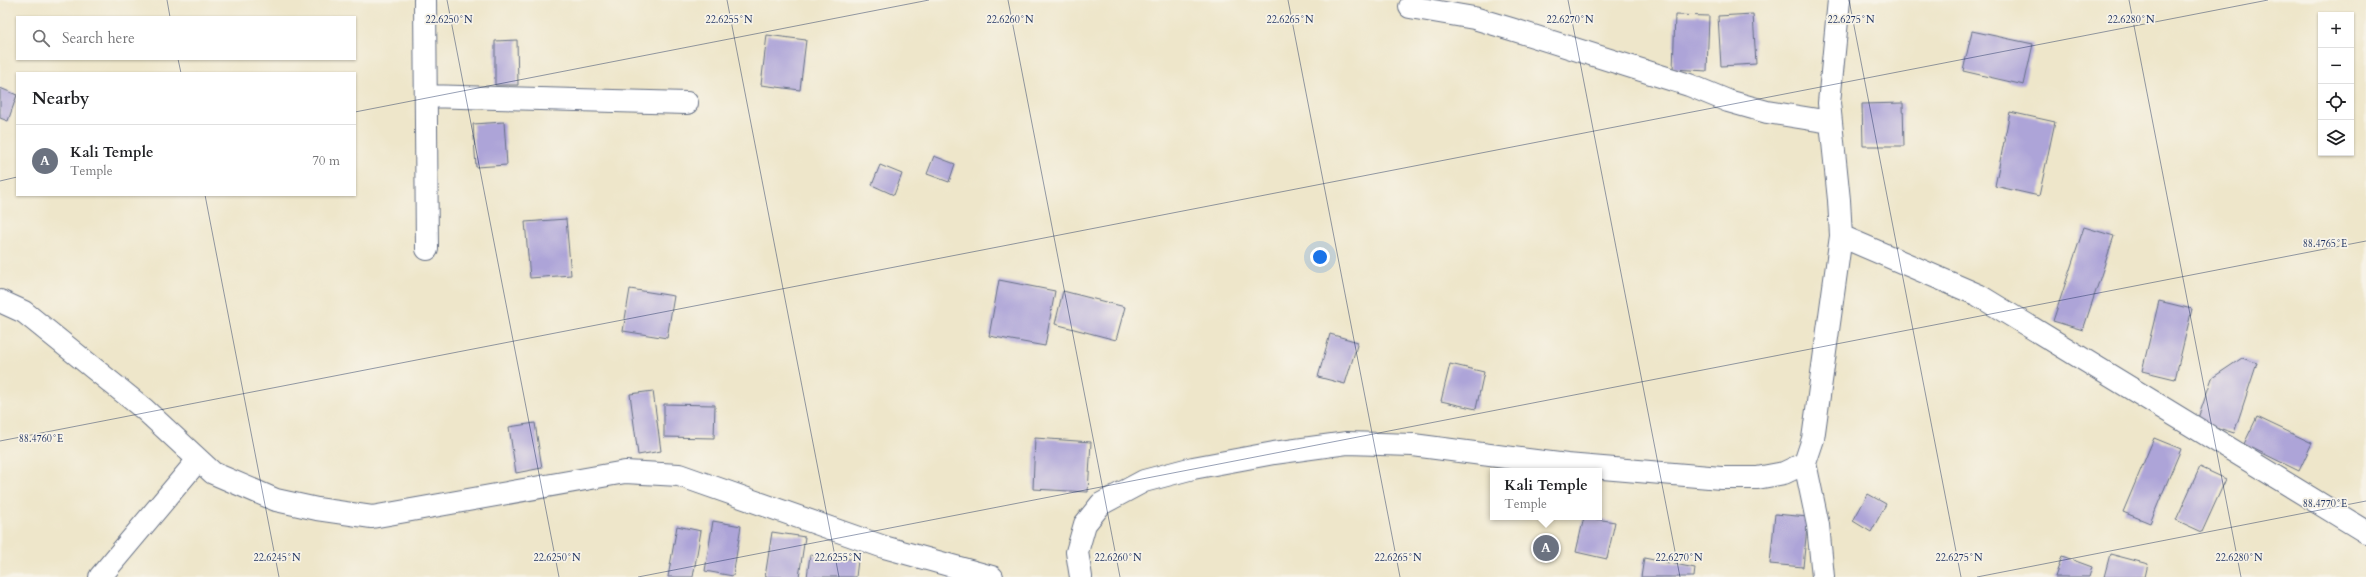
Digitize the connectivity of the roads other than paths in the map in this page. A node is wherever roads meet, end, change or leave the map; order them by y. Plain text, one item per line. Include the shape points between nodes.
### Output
1 (425, 0) edge
2 (1839, 0) edge
3 (1410, 7) dead end
4 (426, 96) junction
5 (687, 103) dead end
6 (1830, 122) junction
7 (1841, 236) junction
8 (427, 250) dead end
9 (0, 301) edge
10 (198, 460) junction
11 (1805, 463) junction
12 (2366, 532) edge
13 (100, 577) edge
14 (992, 577) edge
15 (1081, 577) edge
16 (1823, 577) edge

1 - 4 street
2 - 6 street via 1829,103
3 - 6 street via 1474,18 1767,112
4 - 5 street
4 - 8 street
6 - 7 street
7 - 11 street via 1814,439
7 - 12 street via 1978,295
9 - 10 street via 24,312 120,389
10 - 13 street
10 - 14 street via 213,473 276,500 372,517 625,472 679,475 884,548
11 - 15 street via 1784,473 1757,478 1721,478 1567,465 1413,445 1347,443 1274,453 1193,468 1144,481 1101,504 1085,524 1077,552
11 - 16 street via 1818,525

